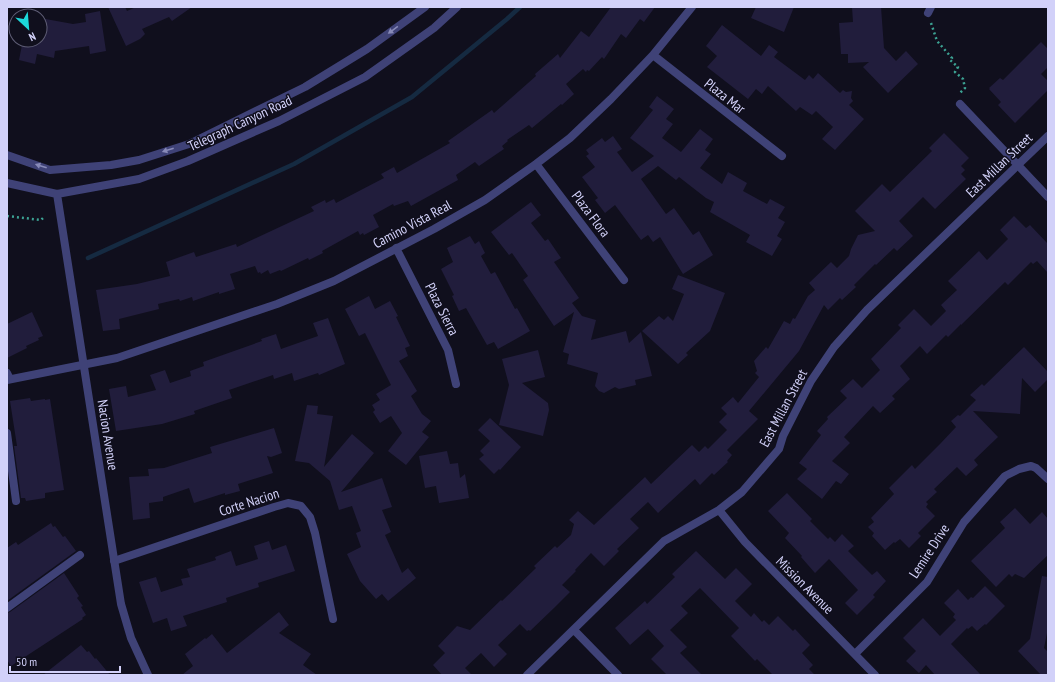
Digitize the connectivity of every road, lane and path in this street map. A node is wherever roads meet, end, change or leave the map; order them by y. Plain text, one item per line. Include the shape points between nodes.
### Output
1 (425, 7) edge
2 (457, 7) edge
3 (692, 7) edge
4 (930, 10) edge
5 (653, 55) junction
6 (964, 83) dead end
7 (960, 104) dead end
8 (1048, 136) edge
9 (7, 155) edge
10 (782, 156) dead end
11 (536, 164) junction
12 (1017, 165) junction
13 (7, 183) edge
14 (57, 194) junction
15 (1048, 197) edge
16 (7, 216) edge
17 (45, 216) dead end
18 (396, 248) junction
19 (624, 280) dead end
20 (84, 366) junction
21 (8, 377) edge
22 (456, 384) dead end
23 (7, 434) edge
24 (1048, 479) edge
25 (16, 501) dead end
26 (719, 510) junction
27 (80, 555) dead end
28 (114, 561) junction
29 (7, 608) edge
30 (333, 619) dead end
31 (574, 630) junction
32 (855, 654) junction
33 (148, 675) edge
34 (527, 675) edge
35 (618, 675) edge
36 (875, 675) edge

1 -> 9 street via 366,50 305,87 189,144 139,160 50,170
2 - 14 street, Telegraph Canyon Road via 434,28 365,77 279,121 188,161 139,179
3 - 5 street, Camino Vista Real
4 - 6 path via 937,41 958,67 955,72
5 - 10 street, Plaza Mar
5 - 11 street, Camino Vista Real via 570,138
7 - 12 street
8 - 12 street, East Millan Street
11 - 18 street, Camino Vista Real via 485,200
11 - 19 street, Plaza Flora
12 - 15 street
12 - 26 street, East Millan Street via 867,310 834,347 811,381 778,449 742,492
13 - 14 street, Telegraph Canyon Road
14 - 20 street, Nacion Avenue
16 - 17 path via 40,220
18 - 20 street, Camino Vista Real via 334,280 277,304 118,358
18 - 22 street, Plaza Sierra via 448,350
20 - 21 street, Camino Vista Real
20 - 28 street, Nacion Avenue
23 - 25 street
24 - 32 street, Lemire Drive via 1030,466 1005,476 964,522 927,582
26 - 31 street, East Millan Street via 664,541
26 - 32 street, Mission Avenue via 745,542
27 - 29 street
28 - 30 street, Corte Nacion via 274,507 288,503 301,506 310,517 315,533
28 - 33 street, Nacion Avenue via 125,619
31 - 34 street, East Millan Street
31 - 35 street
32 - 36 street, Mission Avenue

